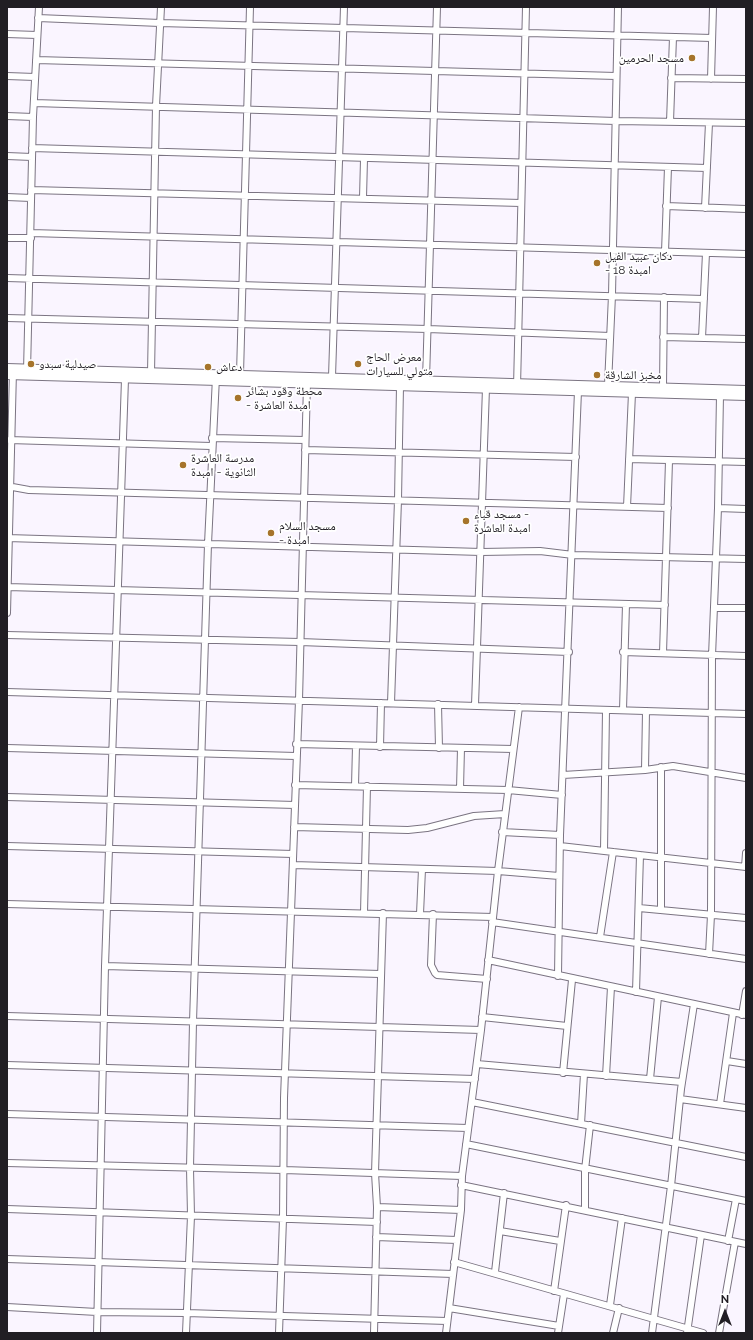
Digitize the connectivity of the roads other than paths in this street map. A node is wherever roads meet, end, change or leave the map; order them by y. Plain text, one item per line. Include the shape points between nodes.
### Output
1 (39, 7) edge
2 (161, 7) edge
3 (250, 7) edge
4 (344, 7) edge
5 (437, 7) edge
6 (526, 7) edge
7 (618, 7) edge
8 (713, 7) edge
9 (38, 18) junction
10 (160, 24) junction
11 (249, 25) junction
12 (344, 27) junction
13 (436, 30) junction
14 (525, 33) junction
15 (7, 34) edge
16 (37, 35) junction
17 (618, 36) junction
18 (673, 37) junction
19 (712, 38) junction
20 (36, 60) junction
21 (158, 64) junction
22 (248, 66) junction
23 (342, 69) junction
24 (435, 71) junction
25 (524, 74) junction
26 (7, 76) edge
27 (616, 76) junction
28 (35, 77) junction
29 (671, 78) junction
30 (711, 79) junction
31 (746, 79) edge
32 (34, 103) junction
33 (156, 106) junction
34 (247, 109) junction
35 (341, 113) junction
36 (433, 115) junction
37 (7, 116) edge
38 (33, 116) junction
39 (524, 118) junction
40 (616, 121) junction
41 (670, 122) junction
42 (709, 123) junction
43 (746, 123) edge
44 (32, 148) junction
45 (155, 152) junction
46 (246, 154) junction
47 (7, 156) edge
48 (32, 157) junction
49 (339, 158) junction
50 (364, 158) junction
51 (432, 160) junction
52 (522, 163) junction
53 (614, 165) junction
54 (668, 167) junction
55 (707, 168) junction
56 (31, 190) junction
57 (154, 192) junction
58 (244, 195) junction
59 (7, 197) edge
60 (338, 197) junction
61 (31, 198) junction
62 (362, 198) junction
63 (432, 200) junction
64 (521, 203) junction
65 (666, 206) junction
66 (705, 208) junction
67 (746, 209) edge
68 (30, 236) junction
69 (154, 236) junction
70 (7, 238) edge
71 (243, 240) junction
72 (336, 242) junction
73 (431, 245) junction
74 (519, 248) junction
75 (612, 250) junction
76 (665, 252) junction
77 (706, 253) junction
78 (746, 254) edge
79 (7, 278) edge
80 (29, 279) junction
81 (153, 281) junction
82 (242, 285) junction
83 (334, 287) junction
84 (429, 290) junction
85 (519, 292) junction
86 (612, 295) junction
87 (664, 297) junction
88 (704, 299) junction
89 (7, 318) edge
90 (28, 320) junction
91 (151, 323) junction
92 (240, 325) junction
93 (333, 326) junction
94 (428, 329) junction
95 (517, 333) junction
96 (610, 336) junction
97 (663, 337) junction
98 (702, 338) junction
99 (746, 339) edge
100 (10, 372) edge
101 (27, 372) junction
102 (151, 373) junction
103 (240, 374) junction
104 (216, 377) junction
105 (332, 377) junction
106 (125, 379) junction
107 (269, 379) junction
108 (426, 380) junction
109 (307, 383) junction
110 (400, 386) junction
111 (517, 386) junction
112 (608, 386) junction
113 (486, 388) junction
114 (662, 388) junction
115 (746, 390) edge
116 (578, 391) junction
117 (632, 393) junction
118 (720, 395) junction
119 (746, 396) edge
120 (212, 438) junction
121 (9, 440) edge
122 (305, 440) junction
123 (124, 442) junction
124 (211, 446) junction
125 (305, 450) junction
126 (399, 452) junction
127 (483, 454) junction
128 (576, 457) junction
129 (629, 460) junction
130 (669, 461) junction
131 (719, 461) junction
132 (746, 462) edge
133 (9, 486) edge
134 (122, 491) junction
135 (210, 494) junction
136 (304, 498) junction
137 (398, 500) junction
138 (482, 502) junction
139 (575, 505) junction
140 (627, 507) junction
141 (668, 508) junction
142 (718, 508) junction
143 (746, 509) edge
144 (8, 538) edge
145 (120, 541) junction
146 (208, 544) junction
147 (303, 547) junction
148 (396, 548) junction
149 (480, 552) junction
150 (573, 555) junction
151 (666, 557) junction
152 (715, 558) junction
153 (746, 559) edge
154 (8, 587) edge
155 (119, 589) junction
156 (206, 592) junction
157 (302, 595) junction
158 (394, 599) junction
159 (479, 601) junction
160 (570, 603) junction
161 (626, 604) junction
162 (665, 605) junction
163 (714, 608) junction
164 (746, 608) edge
165 (7, 613) edge
166 (7, 635) edge
167 (117, 637) junction
168 (205, 640) junction
169 (300, 642) junction
170 (392, 645) junction
171 (477, 648) junction
172 (569, 652) junction
173 (623, 652) junction
174 (663, 653) junction
175 (712, 656) junction
176 (746, 656) edge
177 (7, 692) edge
178 (115, 695) junction
179 (203, 697) junction
180 (299, 700) junction
181 (381, 703) junction
182 (391, 703) junction
183 (438, 704) junction
184 (475, 705) junction
185 (519, 707) junction
186 (566, 708) junction
187 (606, 710) junction
188 (623, 710) junction
189 (646, 711) junction
190 (711, 713) junction
191 (746, 714) edge
192 (296, 744) junction
193 (356, 746) junction
194 (380, 747) junction
195 (7, 748) edge
196 (439, 748) junction
197 (461, 748) junction
198 (513, 749) junction
199 (113, 751) junction
200 (201, 753) junction
201 (296, 756) junction
202 (661, 767) junction
203 (645, 770) junction
204 (712, 772) junction
205 (606, 773) junction
206 (563, 774) junction
207 (746, 778) edge
208 (295, 785) junction
209 (355, 786) junction
210 (367, 786) junction
211 (460, 789) junction
212 (508, 790) junction
213 (562, 795) junction
214 (7, 797) edge
215 (112, 799) junction
216 (200, 802) junction
217 (295, 805) junction
218 (504, 814) junction
219 (294, 827) junction
220 (365, 829) junction
221 (502, 832) junction
222 (560, 835) junction
223 (7, 846) edge
224 (560, 846) junction
225 (110, 850) junction
226 (604, 851) junction
227 (199, 852) junction
228 (613, 852) junction
229 (746, 853) edge
230 (293, 854) junction
231 (640, 855) junction
232 (662, 857) junction
233 (711, 863) junction
234 (293, 865) junction
235 (365, 867) junction
236 (746, 867) edge
237 (422, 869) junction
238 (498, 871) junction
239 (559, 876) junction
240 (7, 904) edge
241 (108, 907) junction
242 (639, 908) junction
243 (197, 909) junction
244 (290, 910) junction
245 (661, 910) junction
246 (364, 913) junction
247 (382, 913) junction
248 (420, 914) junction
249 (433, 914) junction
250 (711, 915) junction
251 (746, 918) edge
252 (492, 919) junction
253 (558, 931) junction
254 (600, 937) junction
255 (638, 943) junction
256 (709, 954) junction
257 (746, 959) edge
258 (488, 960) junction
259 (105, 966) junction
260 (195, 969) junction
261 (288, 972) junction
262 (380, 974) junction
263 (558, 976) junction
264 (487, 979) junction
265 (572, 980) junction
266 (610, 987) junction
267 (746, 991) edge
268 (636, 992) junction
269 (658, 997) junction
270 (694, 1004) junction
271 (733, 1013) junction
272 (744, 1015) edge
273 (7, 1016) edge
274 (482, 1017) junction
275 (104, 1019) junction
276 (192, 1022) junction
277 (287, 1025) junction
278 (567, 1026) junction
279 (380, 1027) junction
280 (481, 1030) junction
281 (727, 1062) junction
282 (477, 1064) junction
283 (746, 1064) edge
284 (7, 1065) edge
285 (103, 1067) junction
286 (191, 1070) junction
287 (285, 1073) junction
288 (563, 1073) junction
289 (584, 1074) junction
290 (606, 1076) junction
291 (378, 1077) junction
292 (475, 1079) junction
293 (650, 1079) junction
294 (682, 1082) junction
295 (680, 1099) junction
296 (472, 1102) junction
297 (720, 1104) junction
298 (746, 1108) edge
299 (7, 1114) edge
300 (102, 1117) junction
301 (191, 1120) junction
302 (283, 1122) junction
303 (581, 1124) junction
304 (376, 1125) junction
305 (590, 1125) junction
306 (468, 1128) junction
307 (676, 1143) junction
308 (466, 1144) junction
309 (746, 1157) edge
310 (7, 1163) edge
311 (100, 1166) junction
312 (190, 1168) junction
313 (284, 1170) junction
314 (585, 1170) junction
315 (375, 1173) junction
316 (462, 1176) junction
317 (461, 1185) junction
318 (671, 1186) junction
319 (504, 1193) junction
320 (736, 1199) junction
321 (746, 1201) edge
322 (566, 1205) junction
323 (377, 1206) junction
324 (7, 1209) edge
325 (461, 1210) junction
326 (585, 1210) junction
327 (99, 1213) junction
328 (191, 1216) junction
329 (622, 1218) junction
330 (283, 1219) junction
331 (377, 1222) junction
332 (666, 1228) junction
333 (500, 1231) junction
334 (701, 1235) junction
335 (376, 1237) junction
336 (457, 1240) junction
337 (560, 1241) junction
338 (732, 1241) junction
339 (746, 1244) edge
340 (7, 1259) edge
341 (98, 1262) junction
342 (454, 1262) junction
343 (189, 1264) junction
344 (281, 1268) junction
345 (376, 1272) junction
346 (495, 1272) junction
347 (453, 1274) junction
348 (554, 1291) junction
349 (564, 1294) junction
350 (610, 1305) junction
351 (7, 1307) edge
352 (449, 1308) junction
353 (618, 1308) junction
354 (97, 1312) junction
355 (186, 1313) junction
356 (280, 1316) junction
357 (375, 1319) junction
358 (654, 1319) junction
359 (447, 1321) junction
360 (559, 1326) junction
361 (687, 1331) edge
362 (97, 1333) edge
363 (186, 1333) edge
364 (279, 1333) edge
365 (374, 1333) edge
366 (446, 1333) edge
367 (558, 1333) edge
368 (613, 1333) edge
369 (652, 1333) edge
370 (703, 1333) edge
371 (719, 1333) edge

1 - 9 street
2 - 10 street
3 - 11 street
4 - 12 street
5 - 13 street
6 - 14 street
7 - 17 street
8 - 19 street
9 - 10 street
9 - 16 street
10 - 11 street
10 - 21 street
11 - 12 street
11 - 22 street
12 - 13 street
12 - 23 street
13 - 14 street
13 - 24 street
14 - 17 street
14 - 25 street
15 - 16 street
16 - 20 street
17 - 18 street
17 - 27 street
18 - 19 street
18 - 29 street
19 - 30 street
20 - 21 street
20 - 28 street
21 - 22 street
21 - 33 street
22 - 23 street
22 - 34 street
23 - 24 street
23 - 35 street
24 - 25 street
24 - 36 street
25 - 27 street
25 - 39 street
26 - 28 street
27 - 40 street
28 - 32 street
29 - 30 street
29 - 41 street
30 - 31 street
32 - 33 street
32 - 38 street
33 - 34 street
33 - 45 street
34 - 35 street
34 - 46 street
35 - 36 street
35 - 49 street
36 - 39 street
36 - 51 street
37 - 38 street
38 - 44 street
39 - 40 street
39 - 52 street
40 - 41 street
40 - 53 street
41 - 42 street
42 - 43 street
42 - 55 street
44 - 45 street
44 - 48 street
45 - 46 street
45 - 57 street
46 - 49 street
46 - 58 street
47 - 48 street
48 - 56 street
49 - 50 street
49 - 60 street
50 - 51 street
50 - 62 street
51 - 52 street
51 - 63 street
52 - 53 street
52 - 64 street
53 - 54 street
53 - 75 street
54 - 55 street
54 - 65 street
55 - 66 street
56 - 57 street
56 - 61 street
57 - 58 street
57 - 69 street
58 - 60 street
58 - 71 street
59 - 61 street
60 - 62 street
60 - 72 street
61 - 68 street
62 - 63 street
63 - 64 street
63 - 73 street
64 - 74 street
65 - 66 street
65 - 76 street
66 - 67 street
68 - 69 street
68 - 70 street
68 - 80 street
69 - 71 street
69 - 81 street
71 - 72 street
71 - 82 street
72 - 73 street
72 - 83 street
73 - 74 street
73 - 84 street
74 - 75 street
74 - 85 street
75 - 76 street
75 - 86 street
76 - 77 street
77 - 78 street
77 - 88 street
79 - 80 street
80 - 81 street
80 - 90 street
81 - 82 street
81 - 91 street
82 - 83 street
82 - 92 street
83 - 84 street
83 - 93 street
84 - 85 street
84 - 94 street
85 - 86 street
85 - 95 street
86 - 87 street
86 - 96 street
87 - 88 street
87 - 97 street
88 - 98 street
89 - 90 street
90 - 91 street
90 - 101 street
91 - 92 street
91 - 102 street
92 - 93 street
92 - 103 street
93 - 94 street
93 - 105 street
94 - 95 street
94 - 108 street
95 - 96 street
95 - 111 street
96 - 112 street
97 - 98 street
97 - 114 street
98 - 99 street
100 - 101 main road
100 - 121 street
101 - 102 main road
101 - 106 main road
102 - 104 main road
103 - 104 main road
103 - 107 main road
104 - 106 main road
104 - 107 main road
104 - 120 street
105 - 107 main road
105 - 108 main road
106 - 123 street
107 - 109 main road
108 - 111 main road
109 - 110 main road
109 - 122 street
110 - 113 main road
110 - 126 street
111 - 112 main road
111 - 113 main road
111 - 116 main road
112 - 114 main road
113 - 127 street
114 - 115 main road
116 - 117 main road
116 - 128 street
117 - 118 main road
117 - 129 street
118 - 119 main road
118 - 131 street
120 - 122 street
120 - 124 street
121 - 123 street
121 - 133 street
122 - 125 street
123 - 124 street
123 - 134 street
124 - 135 street
125 - 126 street
125 - 136 street
126 - 127 street
126 - 137 street
127 - 128 street
127 - 138 street
128 - 139 street
129 - 130 street
129 - 140 street
130 - 131 street
130 - 141 street
131 - 132 street
131 - 142 street
133 - 134 street via 29,490
133 - 144 street
134 - 135 street
134 - 145 street
135 - 136 street
135 - 146 street
136 - 137 street
136 - 147 street
137 - 138 street
137 - 148 street
138 - 139 street
138 - 149 street
139 - 140 street
139 - 150 street
140 - 141 street
141 - 151 street
142 - 143 street
142 - 152 street
144 - 145 street
144 - 154 street
145 - 146 street
145 - 155 street
146 - 147 street
146 - 156 street
147 - 148 street
147 - 157 street
148 - 149 street
148 - 158 street
149 - 150 street via 540,551
149 - 159 street
150 - 151 street
150 - 160 street
151 - 152 street
151 - 162 street
152 - 153 street
152 - 163 street
154 - 155 street
154 - 165 street
155 - 156 street
155 - 167 street
156 - 157 street
156 - 168 street
157 - 158 street
157 - 169 street
158 - 159 street
158 - 170 street
159 - 160 street
159 - 171 street
160 - 161 street
160 - 172 street
161 - 162 street
161 - 173 street
162 - 174 street
163 - 164 street
163 - 175 street
166 - 167 street
167 - 168 street
167 - 178 street
168 - 169 street
168 - 179 street
169 - 170 street
169 - 180 street
170 - 171 street
170 - 182 street
171 - 172 street
171 - 184 street
172 - 186 street
173 - 174 street
173 - 188 street
174 - 175 street
175 - 176 street
175 - 190 street
177 - 178 street
178 - 179 street
178 - 199 street
179 - 180 street
179 - 200 street
180 - 181 street
180 - 192 street
181 - 182 street
181 - 194 street
182 - 183 street
183 - 184 street
183 - 196 street
184 - 185 street
185 - 186 street
185 - 198 street
186 - 187 street
186 - 206 street
187 - 188 street
187 - 205 street
188 - 189 street
189 - 190 street
189 - 203 street
190 - 191 street
190 - 204 street
192 - 193 street
192 - 201 street
193 - 194 street
193 - 209 street
194 - 196 street
195 - 199 street
196 - 197 street
197 - 198 street
197 - 211 street
198 - 212 street
199 - 200 street
199 - 215 street
200 - 201 street
200 - 216 street
201 - 208 street
202 - 203 street
202 - 204 street via 682,766
202 - 232 street
203 - 205 street
204 - 207 street
204 - 233 street
205 - 206 street
205 - 226 street
206 - 213 street
208 - 209 street
208 - 217 street
209 - 210 street
210 - 211 street
210 - 220 street
211 - 212 street
212 - 213 street
212 - 218 street
213 - 222 street
214 - 215 street
215 - 216 street
215 - 225 street
216 - 217 street
216 - 227 street
217 - 219 street
218 - 220 street via 474,816 418,829
218 - 221 street
219 - 220 street
219 - 230 street
220 - 235 street
221 - 222 street
221 - 238 street
222 - 224 street
223 - 225 street
224 - 226 street
224 - 239 street
225 - 227 street
225 - 241 street
226 - 228 street
227 - 230 street
227 - 243 street
228 - 231 street
228 - 254 street
229 - 236 street
230 - 234 street
231 - 232 street
231 - 242 street
232 - 233 street
232 - 245 street
233 - 236 street
233 - 250 street
234 - 235 street
234 - 244 street
235 - 237 street
235 - 246 street
237 - 238 street
237 - 248 street
238 - 239 street
238 - 252 street
239 - 253 street
240 - 241 street
241 - 243 street
241 - 259 street
242 - 245 street
242 - 255 street
243 - 244 street
243 - 260 street
244 - 246 street
244 - 261 street
245 - 250 street
246 - 247 street
247 - 248 street
247 - 262 street
248 - 249 street
249 - 252 street
249 - 264 street via 431,965 435,973
250 - 251 street
250 - 256 street
252 - 253 street
252 - 258 street
253 - 254 street
253 - 263 street
254 - 255 street
255 - 256 street
255 - 268 street
256 - 257 street
258 - 263 street
258 - 264 street
259 - 260 street
259 - 275 street
260 - 261 street
260 - 276 street
261 - 262 street
261 - 277 street
262 - 279 street
263 - 265 street
264 - 274 street
265 - 266 street
265 - 278 street
266 - 268 street
266 - 290 street
267 - 272 street
268 - 269 street
269 - 270 street
269 - 293 street
270 - 271 street
270 - 294 street
271 - 272 street
271 - 281 street
273 - 275 street
274 - 278 street
274 - 280 street
275 - 276 street
275 - 285 street
276 - 277 street
276 - 286 street
277 - 279 street
277 - 287 street
278 - 288 street
279 - 280 street
279 - 291 street
280 - 282 street
281 - 283 street
281 - 297 street
282 - 288 street
282 - 292 street
284 - 285 street
285 - 286 street
285 - 300 street
286 - 287 street
286 - 301 street
287 - 291 street
287 - 302 street
288 - 289 street
289 - 290 street
289 - 303 street
290 - 293 street
291 - 292 street
291 - 304 street
292 - 296 street
293 - 294 street
294 - 295 street
295 - 297 street
295 - 307 street
296 - 303 street
296 - 306 street
297 - 298 street
299 - 300 street
300 - 301 street
300 - 311 street
301 - 302 street
301 - 312 street
302 - 304 street
302 - 313 street
303 - 305 street
304 - 306 street
304 - 315 street
305 - 307 street
305 - 314 street
306 - 308 street
307 - 309 street
307 - 318 street
308 - 314 street
308 - 316 street
310 - 311 street
311 - 312 street
311 - 327 street
312 - 313 street
312 - 328 street
313 - 315 street
313 - 330 street
314 - 318 street
314 - 326 street
315 - 316 street
315 - 323 street
316 - 317 street
317 - 319 street
317 - 325 street
318 - 320 street
318 - 332 street
319 - 322 street
319 - 333 street
320 - 321 street
320 - 338 street
322 - 326 street
322 - 337 street
323 - 325 street
323 - 331 street
324 - 327 street
325 - 336 street
326 - 329 street
327 - 328 street
327 - 341 street
328 - 330 street
328 - 343 street
329 - 332 street
329 - 350 street
330 - 331 street
330 - 344 street
331 - 335 street
332 - 334 street
332 - 358 street
333 - 337 street
333 - 346 street
334 - 338 street
334 - 361 street
335 - 336 street
335 - 345 street
336 - 342 street
337 - 348 street
338 - 339 street
338 - 371 street
340 - 341 street
341 - 343 street
341 - 354 street
342 - 346 street
342 - 347 street
343 - 344 street
343 - 355 street
344 - 345 street
344 - 356 street
345 - 347 street
345 - 357 street
346 - 348 street
347 - 352 street
348 - 349 street
349 - 350 street
349 - 360 street
350 - 353 street
351 - 354 street
352 - 359 street
352 - 360 street
353 - 358 street
353 - 368 street
354 - 355 street
354 - 362 street
355 - 356 street
355 - 363 street
356 - 357 street
356 - 364 street
357 - 359 street
357 - 365 street
358 - 361 street
358 - 369 street
359 - 366 street
360 - 367 street
361 - 370 street

